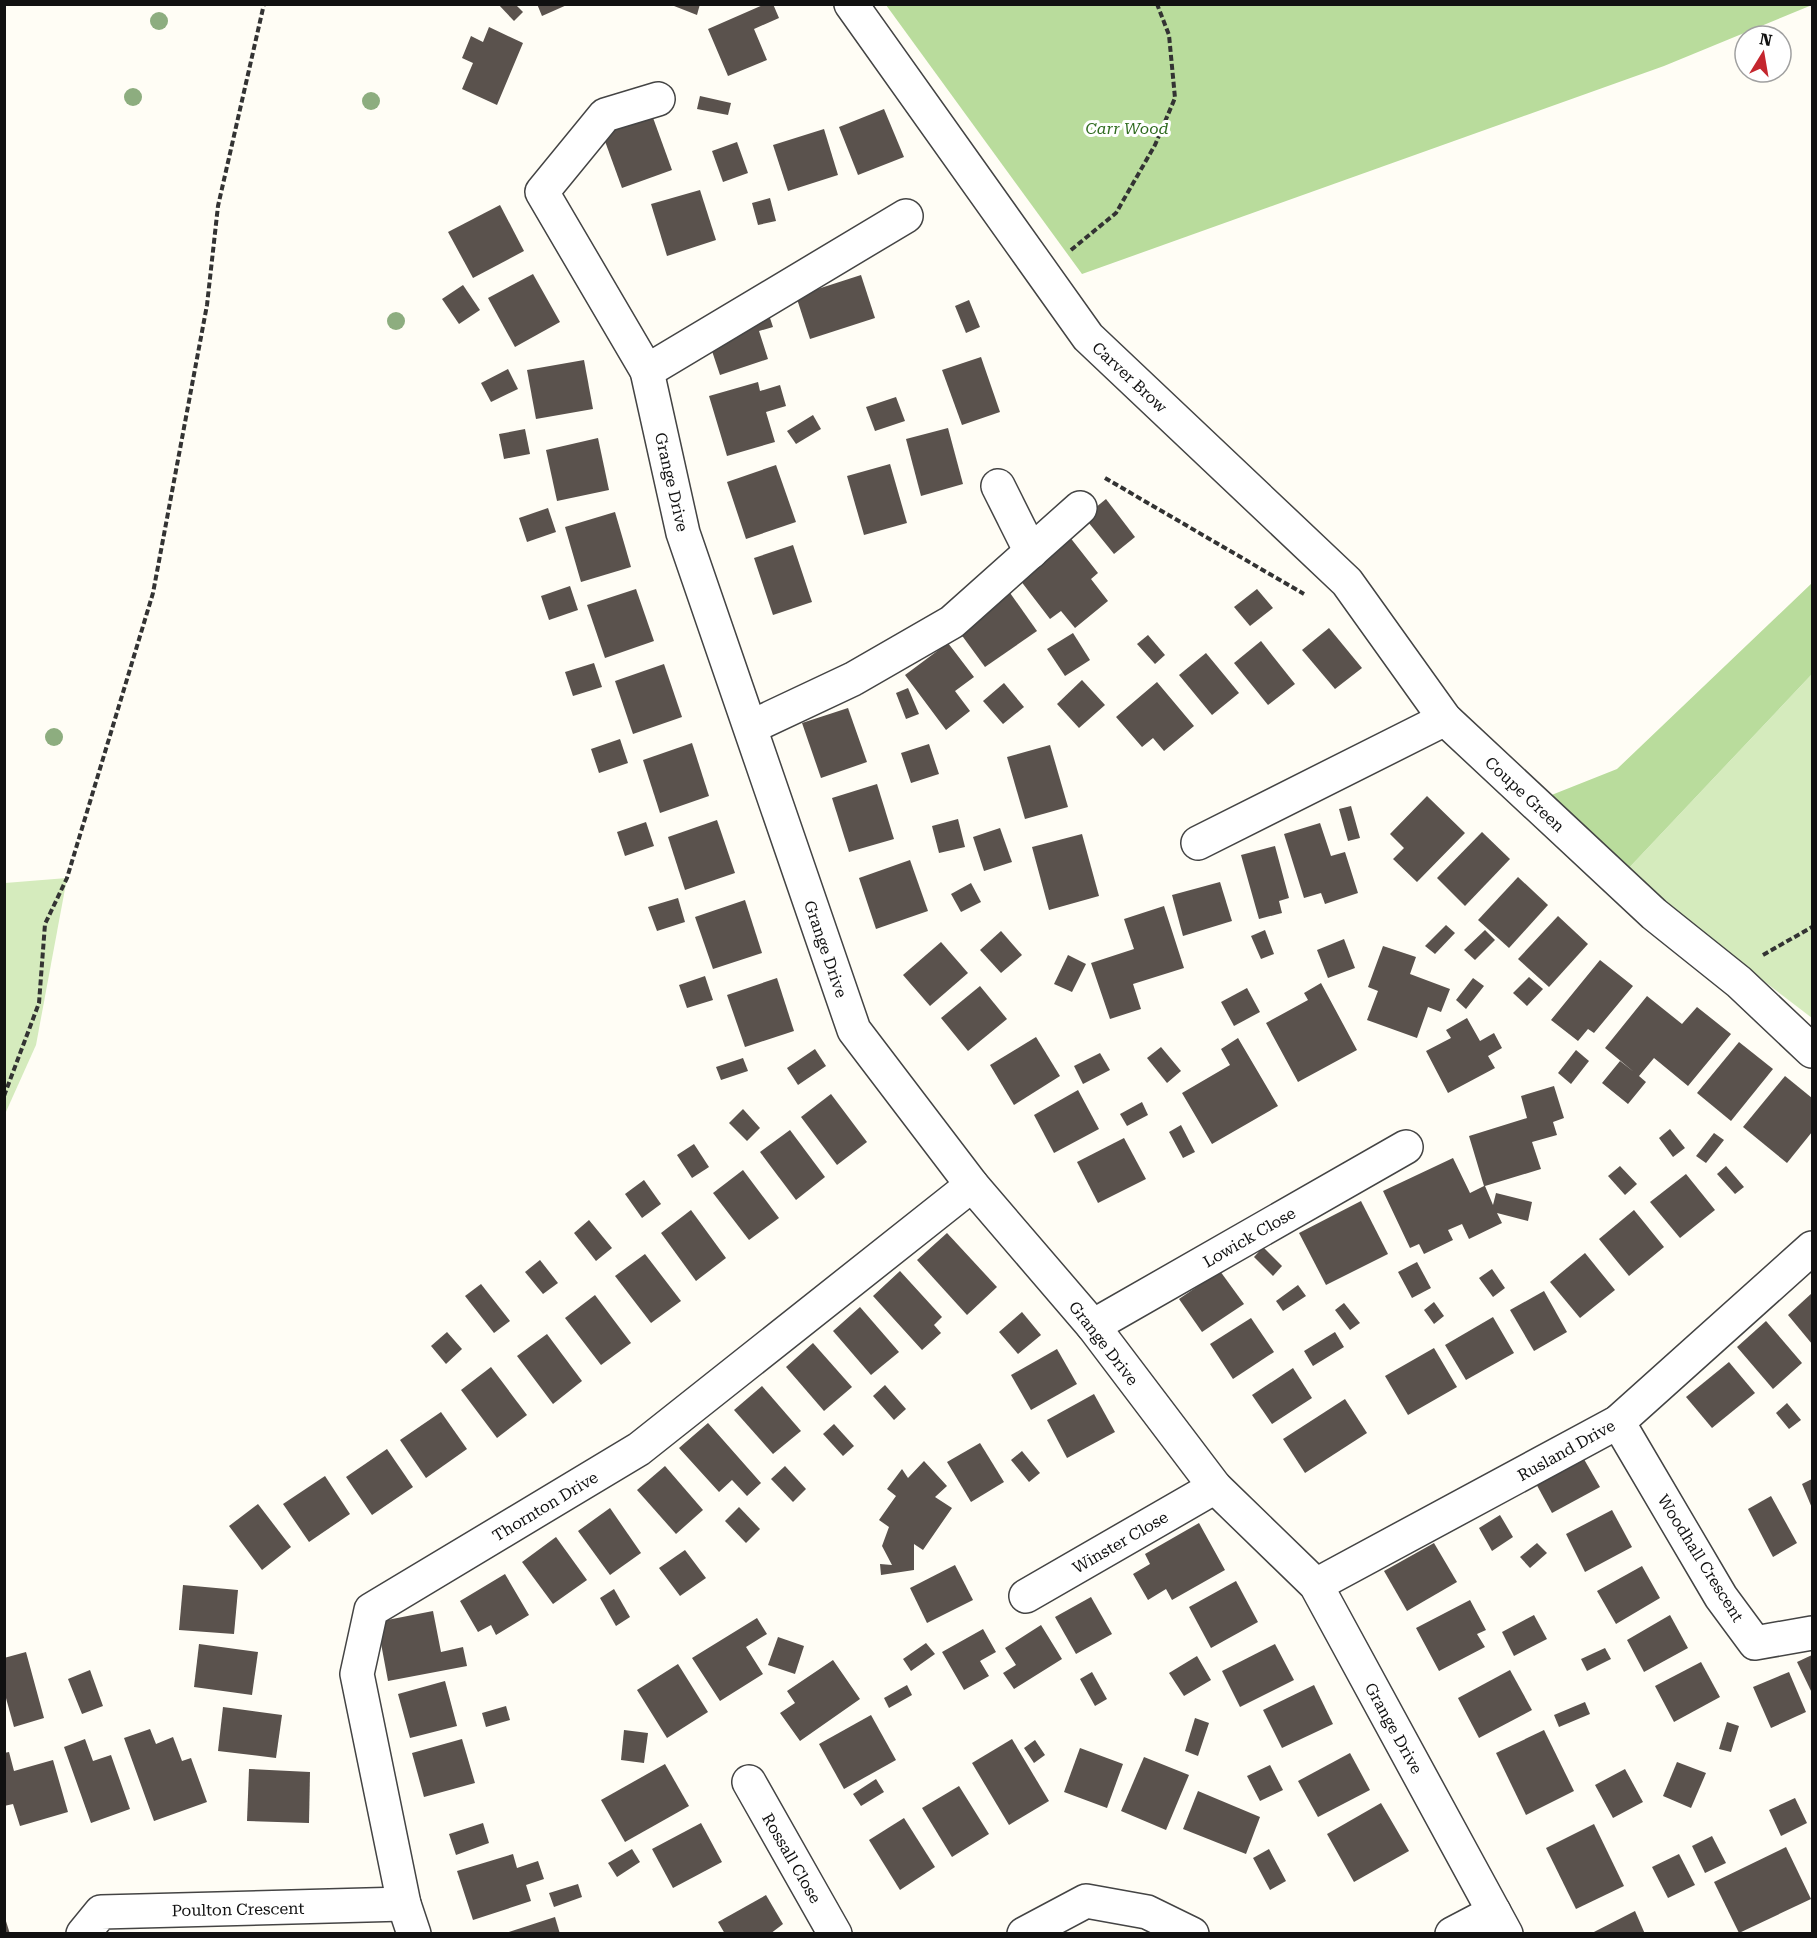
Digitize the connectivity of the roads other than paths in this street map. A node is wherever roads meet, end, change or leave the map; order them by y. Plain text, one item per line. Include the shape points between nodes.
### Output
1 (851, 4) edge
2 (658, 99) dead end
3 (906, 216) dead end
4 (647, 371) junction
5 (998, 486) dead end
6 (1080, 508) dead end
7 (1031, 552) junction
8 (1444, 719) junction
9 (751, 727) junction
10 (1198, 843) dead end
11 (1812, 1051) edge
12 (1406, 1147) dead end
13 (972, 1185) junction
14 (1812, 1248) edge
15 (1092, 1326) junction
16 (1618, 1422) junction
17 (1215, 1487) junction
18 (1316, 1585) junction
19 (1026, 1596) dead end
20 (1812, 1633) edge
21 (749, 1782) dead end
22 (409, 1919) edge
23 (1500, 1923) edge
24 (83, 1934) edge
25 (835, 1934) edge
26 (1024, 1934) edge
27 (1192, 1934) edge
28 (1452, 1934) edge

1 - 8 street, Carver Brow via 1088,338 1347,582
2 - 4 street, Grange Drive via 605,115 542,192
3 - 4 street
4 - 9 street, Grange Drive via 682,533
5 - 7 street
6 - 7 street
7 - 9 street via 952,622 853,679
8 - 10 street
8 - 11 street, Coupe Green via 1654,914 1739,982
9 - 13 street, Grange Drive via 854,1030
12 - 15 street, Lowick Close
13 - 15 street, Grange Drive
13 - 22 street, Thornton Drive via 639,1449 370,1610 357,1674
14 - 16 street, Rusland Drive
15 - 17 street, Grange Drive
16 - 18 street, Rusland Drive
16 - 20 street, Woodhall Crescent via 1721,1597 1755,1642
17 - 18 street, Grange Drive
17 - 19 street, Winster Close
18 - 23 street, Grange Drive
21 - 25 street, Rossall Close
22 - 24 street, Poulton Crescent via 101,1912
23 - 28 street
26 - 27 street via 1086,1901 1147,1912

